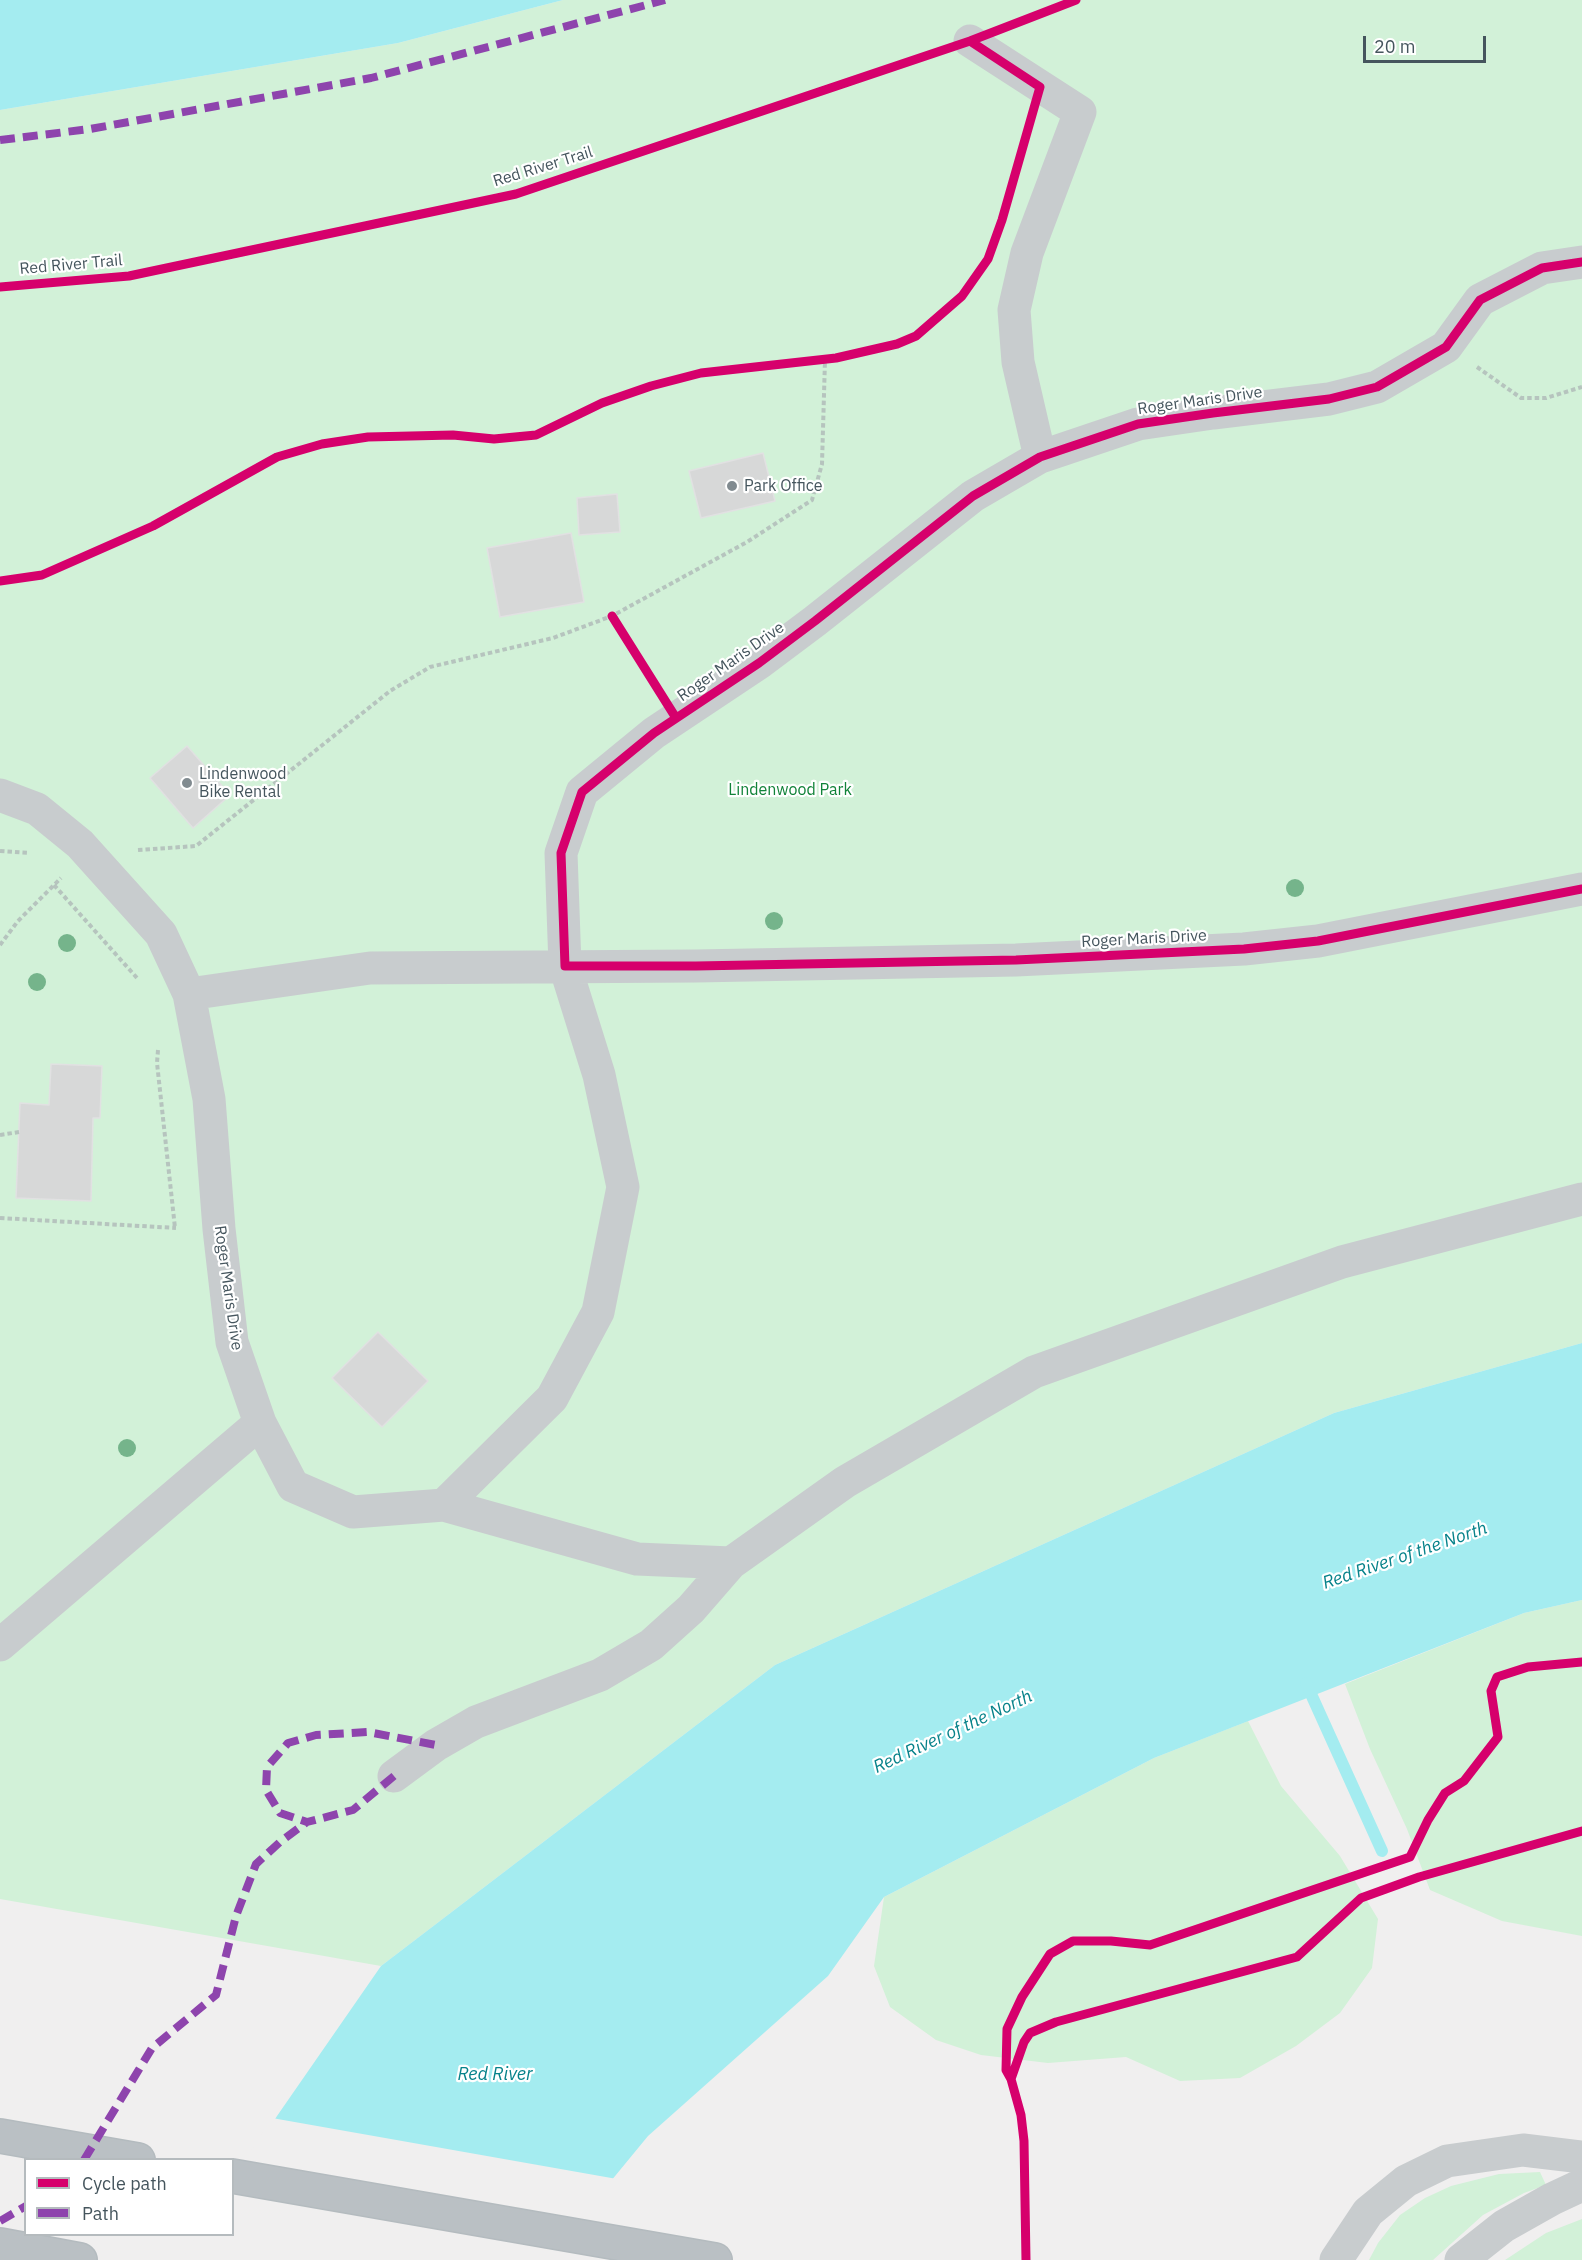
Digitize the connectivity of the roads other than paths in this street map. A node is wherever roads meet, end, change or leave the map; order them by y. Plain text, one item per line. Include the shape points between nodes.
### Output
1 (970, 42) dead end
2 (1582, 262) edge
3 (1040, 457) junction
4 (0, 795) edge
5 (1582, 889) edge
6 (565, 966) junction
7 (189, 994) junction
8 (1582, 1199) edge
9 (260, 1423) junction
10 (444, 1505) junction
11 (731, 1563) junction
12 (0, 1645) edge
13 (394, 1776) dead end
14 (0, 2136) edge
15 (1582, 2157) edge
16 (126, 2158) edge
17 (234, 2176) edge
18 (1582, 2185) edge
19 (0, 2245) edge
20 (80, 2260) edge
21 (715, 2260) edge
22 (1336, 2260) edge
23 (1461, 2260) edge

1 - 3 street via 1080,112 1027,253 1014,310 1018,362
2 - 3 street, Roger Maris Drive via 1542,268 1480,300 1446,347 1377,387 1329,399 1138,424
3 - 6 street, Roger Maris Drive via 973,496 759,663 654,733 582,792 561,853
4 - 7 street, Roger Maris Drive via 37,808 80,844 161,934
5 - 6 street, Roger Maris Drive via 1318,940 1244,949 1016,960
6 - 7 street, Roger Maris Drive via 370,968
6 - 10 street via 599,1075 623,1187 598,1312 552,1398
7 - 9 street, Roger Maris Drive via 209,1099 232,1342
8 - 11 street via 1342,1262 1034,1372 845,1482
9 - 10 street, Roger Maris Drive via 293,1486 352,1512
9 - 12 street
10 - 11 street, Roger Maris Drive via 637,1559
11 - 13 street via 691,1609 651,1645 600,1675 476,1722
14 - 16 highway
15 - 22 street via 1523,2150 1447,2161 1406,2181 1368,2212
17 - 21 highway
18 - 23 street via 1504,2226
19 - 20 highway

